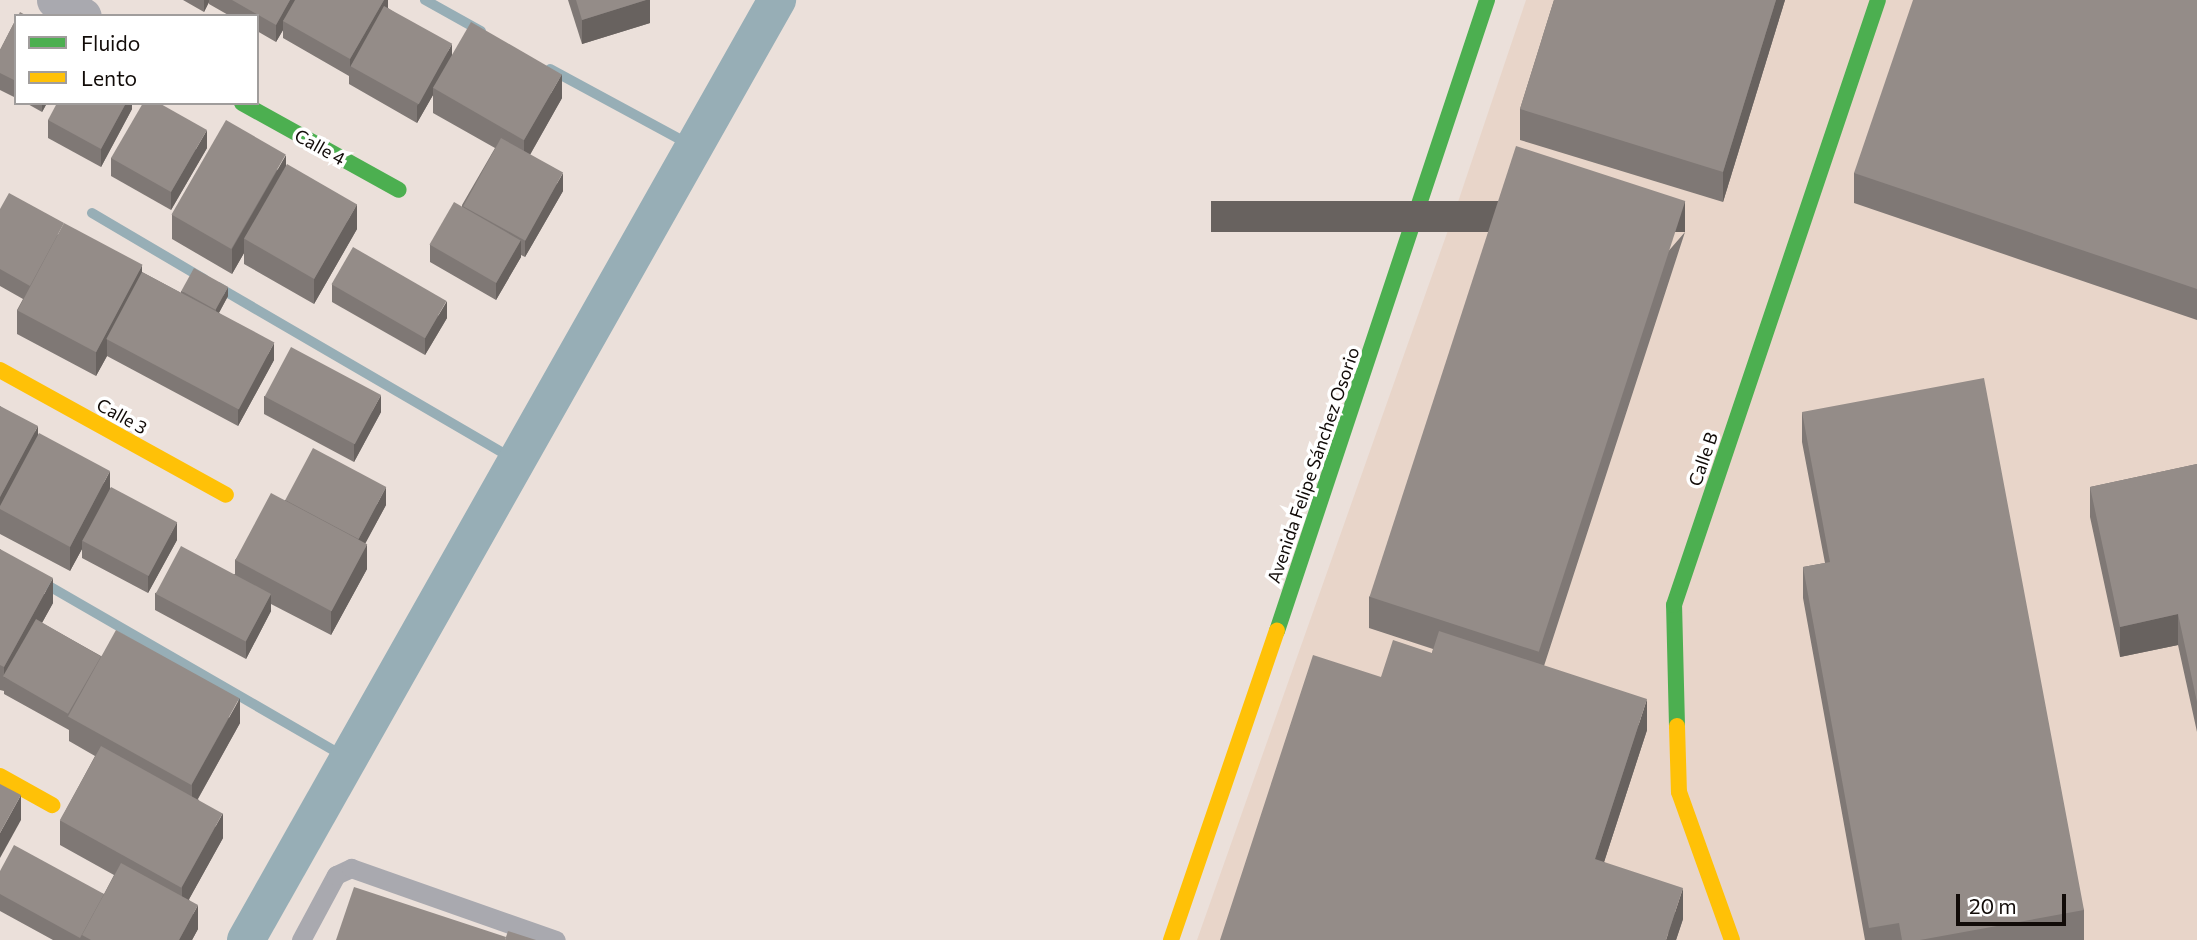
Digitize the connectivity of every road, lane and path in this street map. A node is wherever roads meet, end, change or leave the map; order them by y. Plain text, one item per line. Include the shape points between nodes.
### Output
1 (55, 0) edge
2 (1487, 0) edge
3 (1878, 0) edge
4 (80, 14) edge
5 (246, 105) edge
6 (399, 190) dead end
7 (0, 370) edge
8 (226, 495) dead end
9 (0, 776) edge
10 (52, 805) dead end
11 (301, 940) edge
12 (556, 940) edge
13 (1171, 940) edge
14 (1732, 940) edge

1 - 4 street
2 - 13 street, Avenida Felipe Sánchez Osorio
3 - 14 street, Calle B via 1674,605 1679,792
5 - 6 street, Calle 4
7 - 8 street, Calle 3
9 - 10 street
11 - 12 lane via 335,875 351,868

